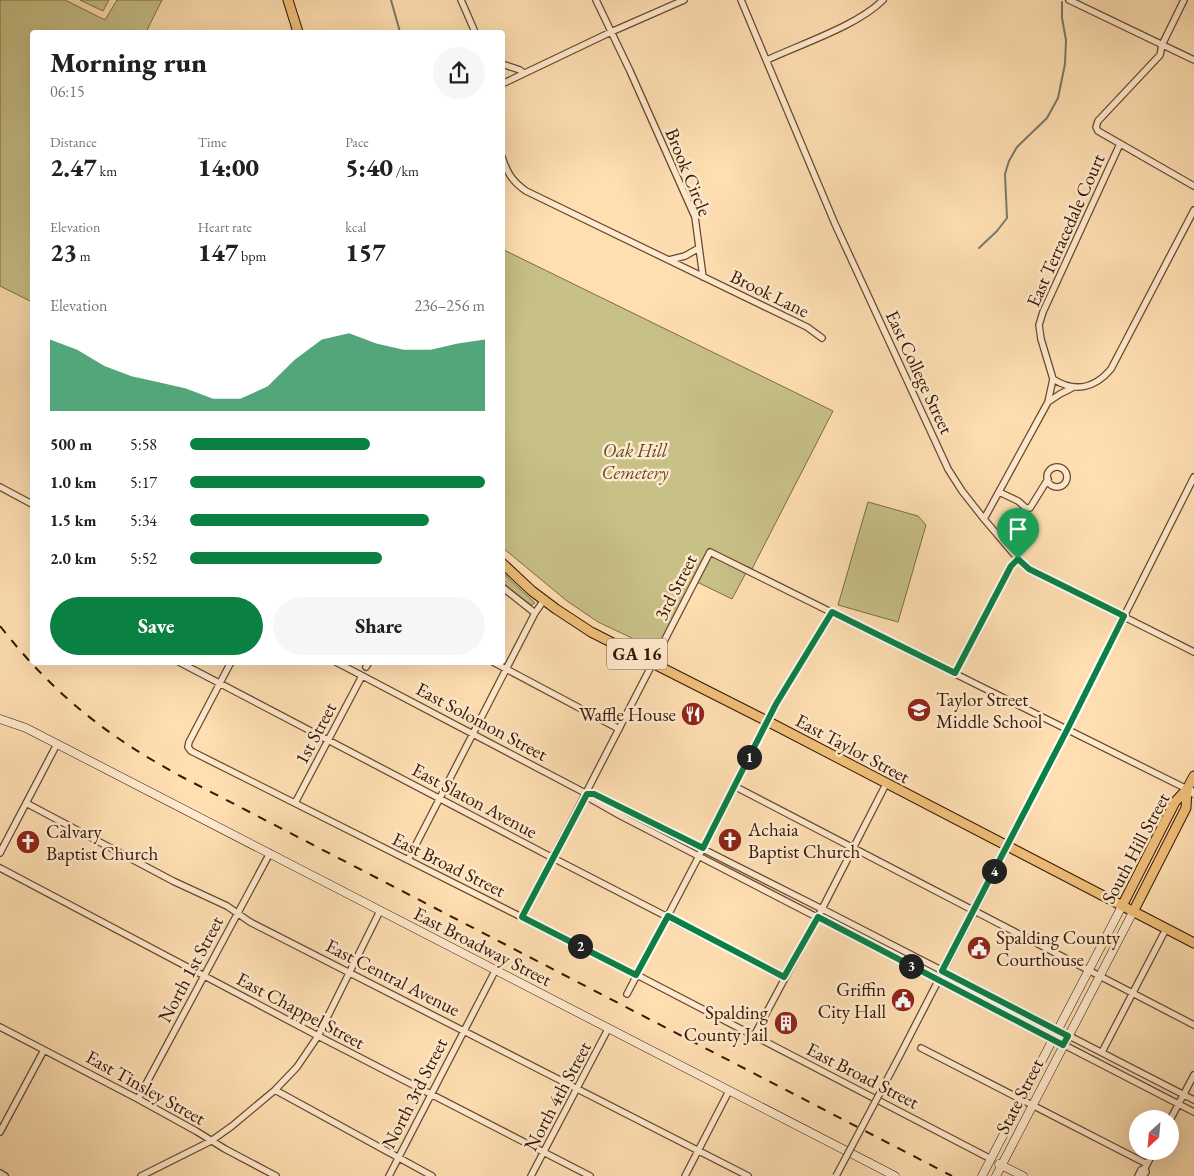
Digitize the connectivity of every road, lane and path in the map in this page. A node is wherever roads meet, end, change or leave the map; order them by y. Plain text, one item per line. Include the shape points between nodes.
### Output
1 (288, 0) edge
2 (461, 0) edge
3 (596, 0) edge
4 (684, 0) edge
5 (741, 0) edge
6 (883, 0) edge
7 (1184, 0) edge
8 (1074, 1) edge
9 (297, 30) edge
10 (475, 30) edge
11 (611, 32) junction
12 (1162, 45) junction
13 (767, 60) junction
14 (1194, 60) edge
15 (505, 65) edge
16 (523, 73) junction
17 (505, 82) edge
18 (1120, 144) junction
19 (505, 167) edge
20 (1194, 186) edge
21 (1194, 210) edge
22 (699, 248) junction
23 (668, 260) junction
24 (703, 277) junction
25 (822, 338) dead end
26 (1052, 379) junction
27 (1072, 388) junction
28 (1048, 402) junction
29 (1194, 477) edge
30 (1048, 479) dead end
31 (0, 487) edge
32 (1191, 489) edge
33 (999, 492) junction
34 (30, 503) edge
35 (984, 519) junction
36 (1018, 559) junction
37 (505, 566) edge
38 (505, 589) edge
39 (544, 600) junction
40 (832, 612) junction
41 (535, 613) junction
42 (1124, 616) junction
43 (1194, 652) edge
44 (654, 663) junction
45 (184, 665) edge
46 (229, 665) edge
47 (342, 665) edge
48 (498, 665) edge
49 (506, 670) junction
50 (955, 673) junction
51 (362, 676) junction
52 (219, 684) junction
53 (0, 719) edge
54 (768, 721) junction
55 (620, 729) junction
56 (1067, 730) junction
57 (474, 734) junction
58 (328, 740) junction
59 (57, 744) junction
60 (1194, 776) edge
61 (886, 784) junction
62 (734, 786) junction
63 (1190, 791) edge
64 (587, 794) junction
65 (440, 798) junction
66 (295, 803) junction
67 (26, 804) junction
68 (1007, 846) junction
69 (703, 848) junction
70 (854, 848) junction
71 (0, 853) edge
72 (270, 853) junction
73 (699, 856) junction
74 (553, 858) junction
75 (408, 860) junction
76 (0, 868) edge
77 (1122, 906) junction
78 (822, 909) junction
79 (380, 911) junction
80 (973, 911) junction
81 (1133, 912) junction
82 (237, 913) junction
83 (668, 916) junction
84 (522, 917) junction
85 (818, 917) junction
86 (1166, 929) junction
87 (1194, 943) edge
88 (1089, 970) junction
89 (495, 971) junction
90 (942, 971) junction
91 (350, 972) junction
92 (204, 975) junction
93 (636, 975) junction
94 (1099, 976) junction
95 (784, 977) junction
96 (938, 980) junction
97 (627, 994) dead end
98 (1133, 994) junction
99 (1194, 1025) edge
100 (0, 1027) edge
101 (608, 1029) junction
102 (464, 1030) junction
103 (1057, 1031) junction
104 (318, 1036) junction
105 (754, 1036) junction
106 (1068, 1036) junction
107 (1052, 1040) junction
108 (1063, 1045) junction
109 (921, 1048) dead end
110 (44, 1050) junction
111 (1102, 1052) junction
112 (1194, 1075) edge
113 (578, 1088) junction
114 (275, 1090) junction
115 (729, 1091) junction
116 (430, 1094) junction
117 (1184, 1095) junction
118 (138, 1098) junction
119 (1022, 1099) junction
120 (1194, 1100) edge
121 (1179, 1104) junction
122 (1032, 1105) junction
123 (1176, 1110) edge
124 (1194, 1112) edge
125 (0, 1132) edge
126 (211, 1141) junction
127 (698, 1150) junction
128 (544, 1152) junction
129 (398, 1158) junction
130 (991, 1159) junction
131 (1149, 1160) edge
132 (1002, 1165) junction
133 (1146, 1166) junction
134 (0, 1173) edge
135 (5, 1176) edge
136 (141, 1176) edge
137 (276, 1176) edge
138 (389, 1176) edge
139 (432, 1176) edge
140 (531, 1176) edge
141 (590, 1176) edge
142 (685, 1176) edge
143 (748, 1176) edge
144 (836, 1176) edge
145 (895, 1176) edge
146 (982, 1176) edge
147 (996, 1176) edge
148 (1022, 1176) edge
149 (1138, 1176) edge
150 (1143, 1176) edge

1 - 9 main road
2 - 10 street
3 - 11 street, Brook Circle
4 - 11 street
5 - 13 street, East College Street
6 - 13 street via 873,10 844,26
7 - 12 street
8 - 12 street
11 - 16 street
11 - 22 street, Brook Circle via 695,217
12 - 14 street
12 - 18 street via 1160,55 1098,121 1098,130
13 - 35 street, East College Street via 835,224 948,469
15 - 16 street
16 - 17 street
18 - 20 street
18 - 26 street, East Terracedale Court via 1043,312 1039,326
19 - 23 street via 514,182 526,192
21 - 27 street via 1112,368 1092,384
22 - 23 street
22 - 24 street, Brook Circle
23 - 24 street
24 - 25 street, Brook Lane via 807,327
26 - 27 street
26 - 28 street, East Terracedale Court
27 - 28 street
28 - 33 street
29 - 32 street
30 - 33 street via 1030,508
31 - 34 street
32 - 42 street
33 - 35 street
35 - 36 street, East College Street
36 - 42 street, East College Street via 1029,569
36 - 50 street via 1011,566
37 - 39 main road, GA 16
38 - 41 street
39 - 41 street
39 - 44 main road, East Taylor Street / GA 16 via 579,625
40 - 44 street, 3rd Street via 710,552
40 - 50 street
40 - 54 street
41 - 49 street
42 - 43 street, East College Street
42 - 56 street
44 - 54 main road, East Taylor Street / GA 16
44 - 55 street, 3rd Street
45 - 52 street, East Slaton Avenue
46 - 52 street
47 - 51 street, East Solomon Street
48 - 49 street
49 - 55 street
49 - 57 street
50 - 56 street
51 - 57 street, East Solomon Street
51 - 58 street, 1st Street
52 - 58 street, East Slaton Avenue
52 - 66 street, East Broad Street via 188,747
53 - 59 main road, East Broadway Street
54 - 61 main road, East Taylor Street / GA 16
54 - 62 street
55 - 64 street, 3rd Street
56 - 63 street
56 - 68 street
57 - 64 street, East Solomon Street
57 - 65 street
58 - 65 street, East Slaton Avenue
58 - 66 street, 1st Street
59 - 67 street
59 - 72 main road, East Broadway Street
60 - 63 main road, South Hill Street
61 - 68 main road, East Taylor Street / GA 16
61 - 70 street
62 - 69 street
62 - 70 street
63 - 77 main road, South Hill Street via 1175,802
63 - 81 main road, State Street via 1186,808
64 - 69 street, East Solomon Street via 594,794
64 - 73 street, East Solomon Street
64 - 74 street
65 - 74 street, East Slaton Avenue
65 - 75 street
66 - 75 street, East Broad Street
67 - 71 street
67 - 82 street, East Central Avenue
68 - 77 main road, East Taylor Street / GA 16
68 - 80 street
69 - 73 street
69 - 78 street, East Solomon Street
70 - 78 street
70 - 80 street
72 - 79 main road, East Broadway Street
72 - 82 street, North 1st Street
73 - 83 street
73 - 85 street, East Solomon Street
74 - 83 street, East Slaton Avenue
74 - 84 street
75 - 84 street, East Broad Street
76 - 92 street, East Chappel Street
77 - 81 main road, East Taylor Street
77 - 88 main road, South Hill Street
78 - 85 street
78 - 90 street, East Solomon Street
79 - 89 main road, East Broadway Street
79 - 91 street
80 - 88 street
80 - 90 street
81 - 86 main road, East Taylor Street
81 - 94 main road, State Street
82 - 91 street, East Central Avenue
82 - 92 street, North 1st Street
83 - 93 street
83 - 95 street, East Slaton Avenue
84 - 93 street, East Broad Street
85 - 95 street
85 - 96 street, East Solomon Street
86 - 87 main road, East Taylor Street
86 - 98 street
88 - 94 street
88 - 103 main road, South Hill Street
89 - 101 main road, East Broadway Street
89 - 102 street, North 3rd Street
90 - 96 street
90 - 103 street, East Solomon Street
91 - 102 street, East Central Avenue
91 - 104 street
92 - 104 street, East Chappel Street
92 - 118 street, North 1st Street
93 - 97 street
93 - 105 street, East Broad Street
94 - 98 street
94 - 106 main road, State Street
95 - 105 street
96 - 107 street, East Solomon Street
96 - 144 street, bridge
98 - 99 street
98 - 111 street
100 - 110 street, East Tinsley Street
101 - 113 street, North 4th Street
101 - 115 main road, East Broadway Street
102 - 113 street, East Central Avenue
102 - 116 street, North 3rd Street
103 - 106 street, East Solomon Street
103 - 107 main road, South Hill Street
104 - 114 street via 297,1067
104 - 116 street, East Chappel Street
105 - 130 street, East Broad Street
106 - 108 main road, State Street
106 - 111 street, East Solomon Street
107 - 108 street, East Solomon Street
107 - 119 main road, South Hill Street
108 - 121 street, East Solomon Street
108 - 122 main road, State Street
109 - 119 street
110 - 118 street, East Tinsley Street
110 - 125 street
111 - 117 street, East Solomon Street
112 - 117 street
113 - 127 street, East Central Avenue
113 - 128 street, North 4th Street
114 - 126 street
114 - 129 street
115 - 127 street
115 - 145 main road, East Broadway Street
116 - 128 street, East Chappel Street
116 - 129 street, North 3rd Street
117 - 120 street, East Solomon Street
117 - 121 street
118 - 126 street, East Tinsley Street
119 - 122 street
119 - 130 main road, South Hill Street
121 - 123 street
121 - 124 street, East Solomon Street
122 - 132 main road, State Street
122 - 133 street
126 - 136 street
126 - 137 street, East Tinsley Street
127 - 142 street
127 - 143 street, East Central Avenue
128 - 140 street, North 4th Street
128 - 141 street, East Chappel Street
129 - 138 street, North 3rd Street
129 - 139 street
130 - 132 main road
130 - 146 main road, South Hill Street
131 - 133 street
132 - 147 main road, State Street
132 - 148 main road
133 - 149 street
133 - 150 street
134 - 135 street

